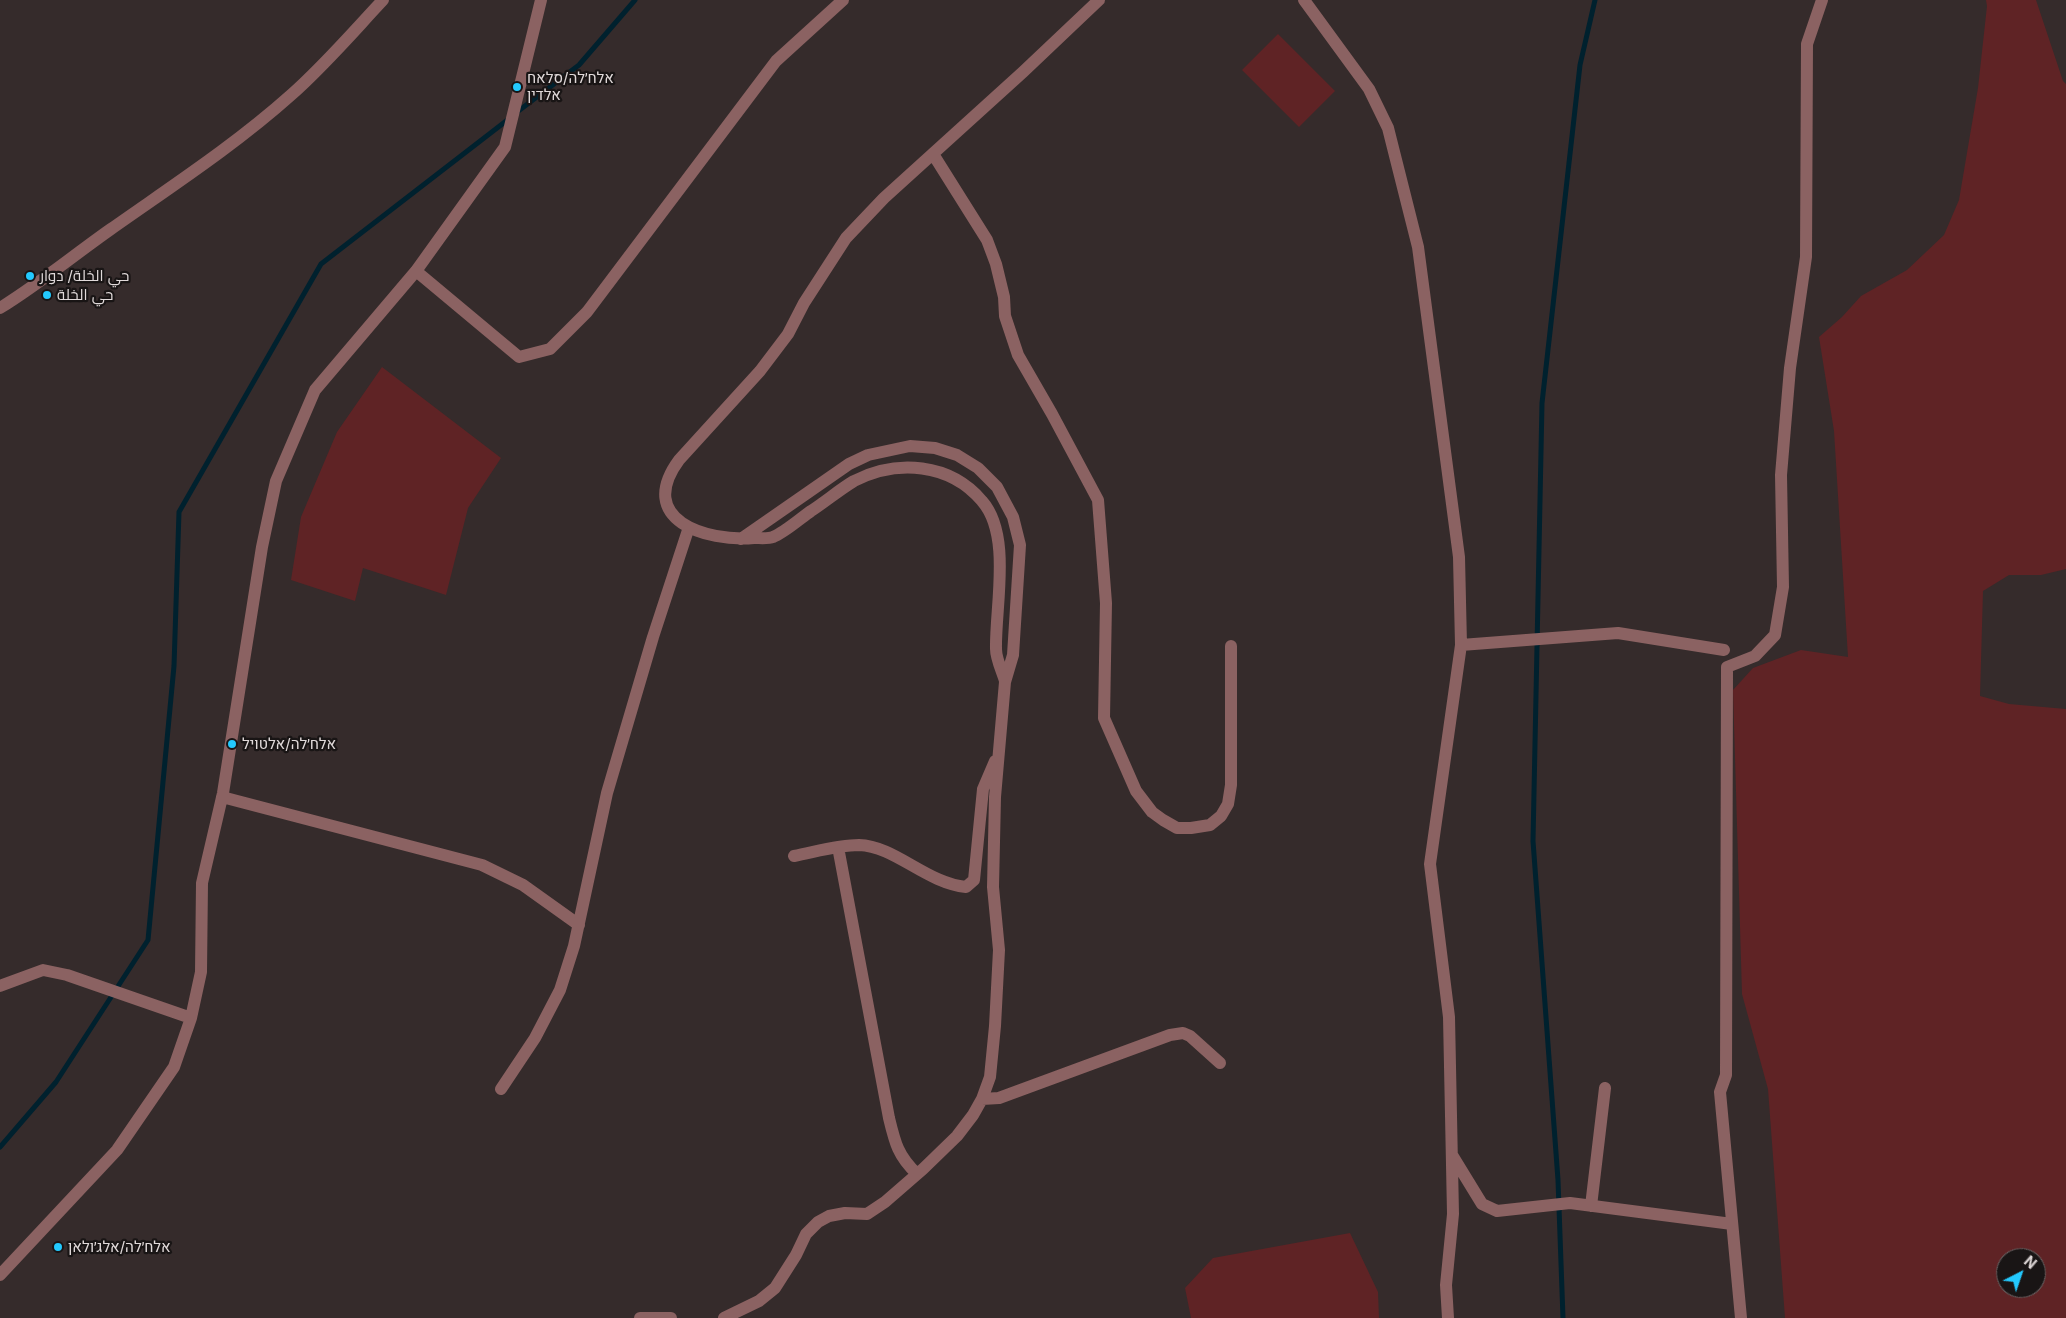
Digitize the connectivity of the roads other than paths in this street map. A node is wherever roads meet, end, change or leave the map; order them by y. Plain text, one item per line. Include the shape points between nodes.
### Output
1 (383, 0) edge
2 (541, 0) edge
3 (843, 0) edge
4 (1099, 0) edge
5 (1304, 0) edge
6 (1822, 0) edge
7 (932, 154) junction
8 (416, 270) junction
9 (0, 308) edge
10 (689, 527) junction
11 (741, 539) junction
12 (1461, 645) junction
13 (1231, 646) dead end
14 (1724, 650) dead end
15 (1005, 682) junction
16 (999, 752) junction
17 (222, 797) junction
18 (838, 847) junction
19 (794, 856) dead end
20 (578, 925) junction
21 (0, 986) edge
22 (191, 1018) junction
23 (1220, 1063) dead end
24 (501, 1088) dead end
25 (1605, 1088) dead end
26 (982, 1099) junction
27 (1451, 1154) junction
28 (917, 1174) junction
29 (1592, 1206) junction
30 (1732, 1224) junction
31 (0, 1275) edge
32 (1446, 1285) junction
33 (640, 1318) edge
34 (671, 1318) edge
35 (724, 1318) edge
36 (1440, 1318) edge
37 (1448, 1318) edge
38 (1741, 1318) edge

1 - 9 street via 291,95 205,164
2 - 8 street via 505,147
3 - 8 street via 776,61 588,312 550,349 519,356
4 - 7 street
5 - 12 street via 1369,89 1388,128 1418,247 1459,557
6 - 30 street via 1807,44 1806,257 1790,368 1781,475 1783,587 1775,635 1756,656 1727,667 1726,1076 1720,1092
7 - 10 street via 846,238 788,334 760,371 670,472 664,497 671,511
7 - 13 street via 987,240 1018,355 1098,500 1106,603 1104,718 1136,791 1152,812 1177,828 1210,825 1228,804
8 - 17 street via 315,390 276,481 262,547
10 - 11 street via 725,538
10 - 20 street via 607,793
11 - 15 street via 773,537 855,481 889,469 916,467 940,471 963,484 983,501 991,514 1000,566 996,651
11 - 15 street via 829,475 868,455 910,446 935,448 957,455 978,468 997,487 1013,516 1020,545 1013,655
12 - 14 street via 1618,633
12 - 27 street via 1430,864 1450,1017
15 - 16 street
16 - 18 street via 983,789 974,880 966,887 936,880 882,850 860,845
16 - 26 street via 993,887 999,950 996,1016 990,1077
17 - 20 street via 482,865 523,885
17 - 22 street via 202,883 202,972
18 - 19 street
18 - 28 street via 895,1145
20 - 24 street via 560,990 535,1038
21 - 22 street via 43,970 67,974
22 - 31 street via 174,1067 117,1150
23 - 26 street via 1183,1033 999,1098
25 - 29 street
26 - 28 street via 957,1136
27 - 29 street via 1482,1204 1497,1211 1570,1203
27 - 32 street via 1452,1214
28 - 35 street via 867,1214 829,1216 818,1222 806,1234 775,1288 759,1301
29 - 30 street
30 - 38 street
32 - 36 street
32 - 37 street
33 - 34 street

